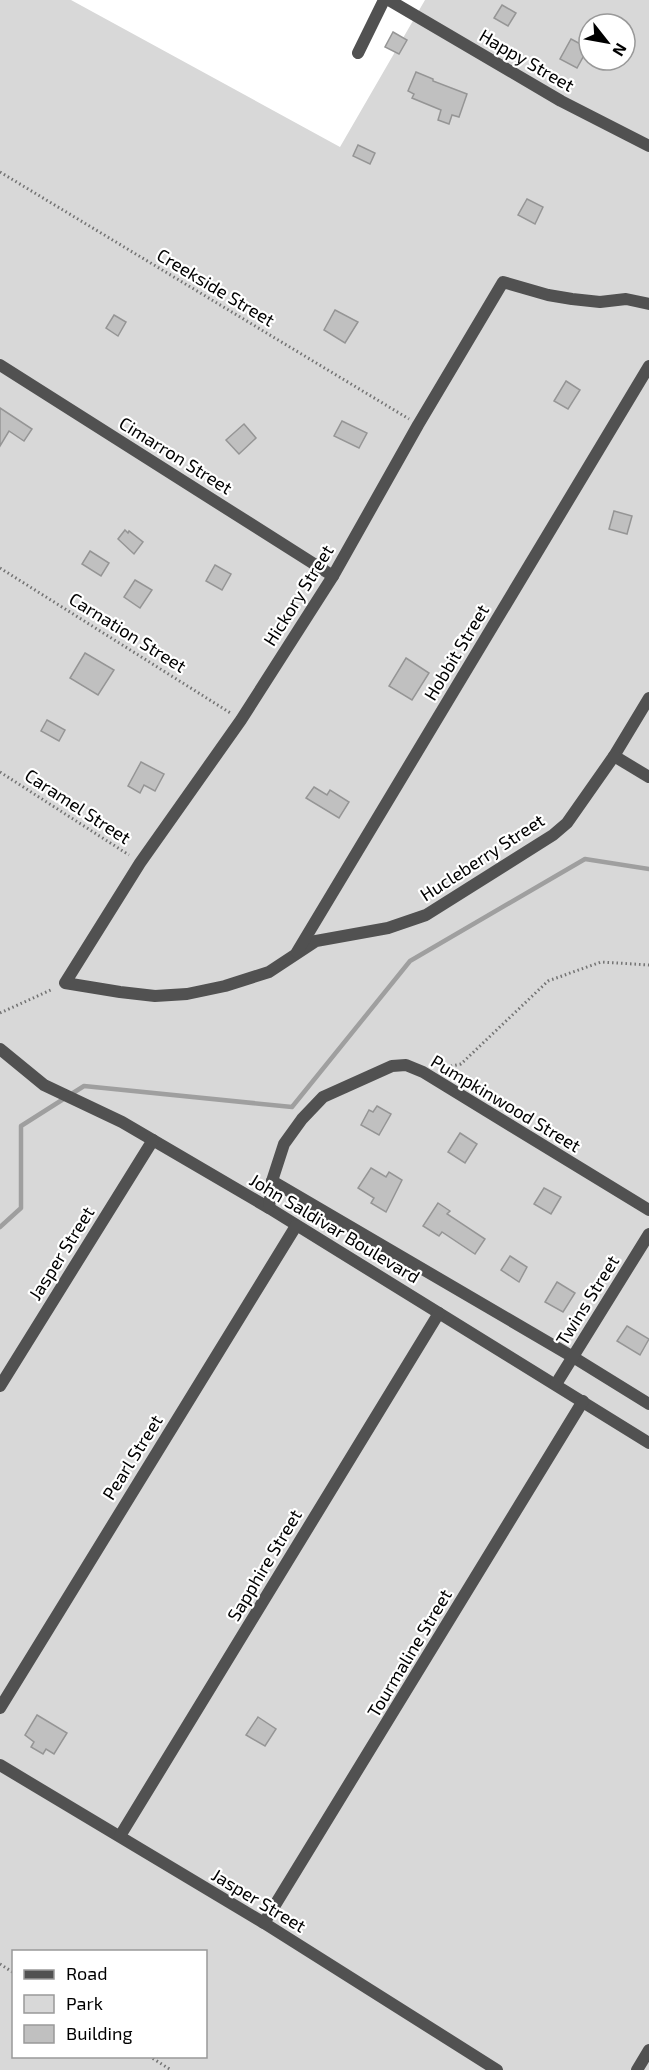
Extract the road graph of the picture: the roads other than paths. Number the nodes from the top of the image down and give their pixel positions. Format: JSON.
{"nodes":[{"id":1,"x":384,"y":0,"type":"edge"},
{"id":2,"x":389,"y":0,"type":"edge"},
{"id":3,"x":358,"y":53,"type":"dead end"},
{"id":4,"x":649,"y":146,"type":"edge"},
{"id":5,"x":649,"y":304,"type":"edge"},
{"id":6,"x":0,"y":365,"type":"edge"},
{"id":7,"x":649,"y":366,"type":"edge"},
{"id":8,"x":333,"y":576,"type":"junction"},
{"id":9,"x":649,"y":699,"type":"edge"},
{"id":10,"x":614,"y":756,"type":"junction"},
{"id":11,"x":649,"y":777,"type":"edge"},
{"id":12,"x":295,"y":956,"type":"junction"},
{"id":13,"x":66,"y":983,"type":"joint"},
{"id":14,"x":0,"y":1049,"type":"edge"},
{"id":15,"x":153,"y":1140,"type":"junction"},
{"id":16,"x":272,"y":1180,"type":"junction"},
{"id":17,"x":269,"y":1208,"type":"junction"},
{"id":18,"x":649,"y":1210,"type":"edge"},
{"id":19,"x":296,"y":1226,"type":"junction"},
{"id":20,"x":649,"y":1234,"type":"edge"},
{"id":21,"x":440,"y":1313,"type":"junction"},
{"id":22,"x":573,"y":1357,"type":"junction"},
{"id":23,"x":556,"y":1384,"type":"junction"},
{"id":24,"x":0,"y":1386,"type":"edge"},
{"id":25,"x":584,"y":1401,"type":"junction"},
{"id":26,"x":649,"y":1404,"type":"edge"},
{"id":27,"x":649,"y":1443,"type":"edge"},
{"id":28,"x":0,"y":1708,"type":"edge"},
{"id":29,"x":0,"y":1765,"type":"edge"},
{"id":30,"x":120,"y":1836,"type":"junction"},
{"id":31,"x":264,"y":1923,"type":"junction"},
{"id":32,"x":649,"y":2050,"type":"edge"},
{"id":33,"x":497,"y":2070,"type":"edge"},
{"id":34,"x":637,"y":2070,"type":"edge"}],
"edges":[{"from":1,"to":3,"type":"street"},
{"from":2,"to":4,"type":"street","name":"Happy Street"},
{"from":5,"to":8,"type":"street","name":"Hickory Street"},
{"from":6,"to":8,"type":"street","name":"Cimarron Street"},
{"from":7,"to":12,"type":"street","name":"Hobbit Street"},
{"from":8,"to":13,"type":"street","name":"Hickory Street"},
{"from":9,"to":10,"type":"street","name":"Hucleberry Street"},
{"from":10,"to":11,"type":"street"},
{"from":10,"to":12,"type":"street","name":"Hucleberry Street"},
{"from":12,"to":13,"type":"street","name":"Hucleberry Street"},
{"from":14,"to":15,"type":"street","name":"John Saldivar Boulevard"},
{"from":15,"to":17,"type":"street","name":"John Saldivar Boulevard"},
{"from":15,"to":24,"type":"street","name":"Jasper Street"},
{"from":16,"to":17,"type":"street","name":"Pumpkinwood Street"},
{"from":16,"to":18,"type":"street","name":"Pumpkinwood Street"},
{"from":16,"to":22,"type":"street","name":"John Saldivar Boulevard"},
{"from":17,"to":19,"type":"street","name":"John Saldivar Boulevard"},
{"from":19,"to":21,"type":"street","name":"John Saldivar Boulevard"},
{"from":19,"to":28,"type":"street","name":"Pearl Street"},
{"from":20,"to":22,"type":"street","name":"Twins Street"},
{"from":21,"to":23,"type":"street","name":"John Saldivar Boulevard"},
{"from":21,"to":30,"type":"street","name":"Sapphire Street"},
{"from":22,"to":23,"type":"street","name":"Twins Street"},
{"from":22,"to":26,"type":"street","name":"John Saldivar Boulevard"},
{"from":23,"to":25,"type":"street","name":"John Saldivar Boulevard"},
{"from":25,"to":27,"type":"street","name":"John Saldivar Boulevard"},
{"from":25,"to":31,"type":"street","name":"Tourmaline Street"},
{"from":29,"to":30,"type":"street","name":"Jasper Street"},
{"from":30,"to":31,"type":"street","name":"Jasper Street"},
{"from":31,"to":33,"type":"street","name":"Jasper Street"},
{"from":32,"to":34,"type":"street"}]}
